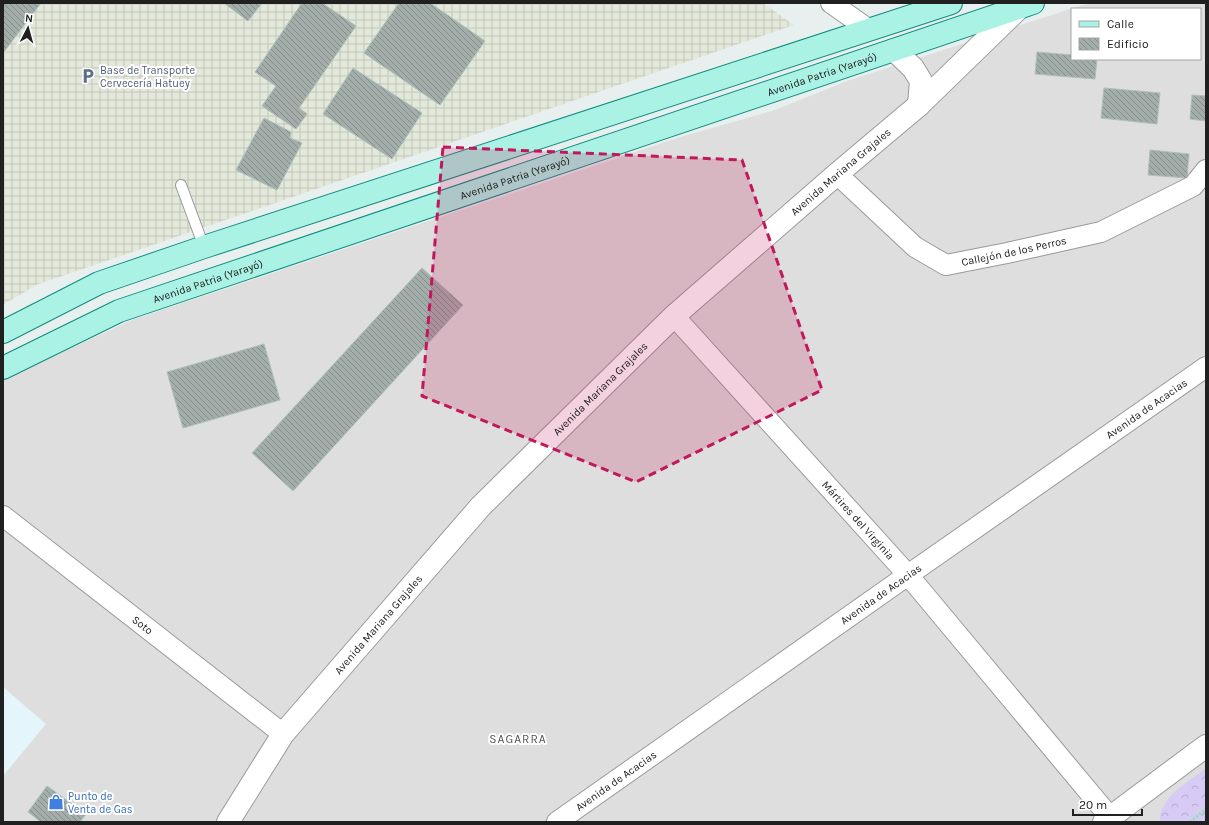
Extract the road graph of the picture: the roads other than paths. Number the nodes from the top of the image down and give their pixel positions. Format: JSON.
{"nodes":[{"id":1,"x":831,"y":3,"type":"edge"},
{"id":2,"x":951,"y":3,"type":"edge"},
{"id":3,"x":1026,"y":4,"type":"edge"},
{"id":4,"x":868,"y":29,"type":"junction"},
{"id":5,"x":894,"y":50,"type":"junction"},
{"id":6,"x":919,"y":105,"type":"junction"},
{"id":7,"x":1206,"y":170,"type":"edge"},
{"id":8,"x":837,"y":174,"type":"junction"},
{"id":9,"x":181,"y":185,"type":"dead end"},
{"id":10,"x":204,"y":247,"type":"junction"},
{"id":11,"x":674,"y":316,"type":"junction"},
{"id":12,"x":3,"y":332,"type":"edge"},
{"id":13,"x":1206,"y":367,"type":"edge"},
{"id":14,"x":3,"y":368,"type":"edge"},
{"id":15,"x":3,"y":516,"type":"edge"},
{"id":16,"x":908,"y":575,"type":"junction"},
{"id":17,"x":283,"y":734,"type":"junction"},
{"id":18,"x":1206,"y":746,"type":"edge"},
{"id":19,"x":1109,"y":820,"type":"edge"},
{"id":20,"x":228,"y":822,"type":"edge"},
{"id":21,"x":557,"y":822,"type":"edge"}],
"edges":[{"from":1,"to":4,"type":"street"},
{"from":2,"to":4,"type":"main road"},
{"from":3,"to":5,"type":"main road","name":"Avenida Patria (Yarayó)"},
{"from":3,"to":6,"type":"street","name":"Avenida Mariana Grajales"},
{"from":4,"to":10,"type":"main road"},
{"from":5,"to":6,"type":"street"},
{"from":5,"to":14,"type":"main road","name":"Avenida Patria (Yarayó)"},
{"from":6,"to":8,"type":"street","name":"Avenida Mariana Grajales"},
{"from":7,"to":8,"type":"street","name":"Callejón de los Perros"},
{"from":8,"to":11,"type":"street","name":"Avenida Mariana Grajales"},
{"from":9,"to":10,"type":"lane"},
{"from":10,"to":12,"type":"main road"},
{"from":11,"to":16,"type":"street","name":"Mártires del Virginia"},
{"from":11,"to":17,"type":"street","name":"Avenida Mariana Grajales"},
{"from":13,"to":16,"type":"street","name":"Avenida de Acacias"},
{"from":15,"to":17,"type":"street","name":"Soto"},
{"from":16,"to":19,"type":"street","name":"Mártires del Virginia"},
{"from":16,"to":21,"type":"street","name":"Avenida de Acacias"},
{"from":17,"to":20,"type":"street","name":"Avenida Mariana Grajales"},
{"from":18,"to":19,"type":"street"}]}
